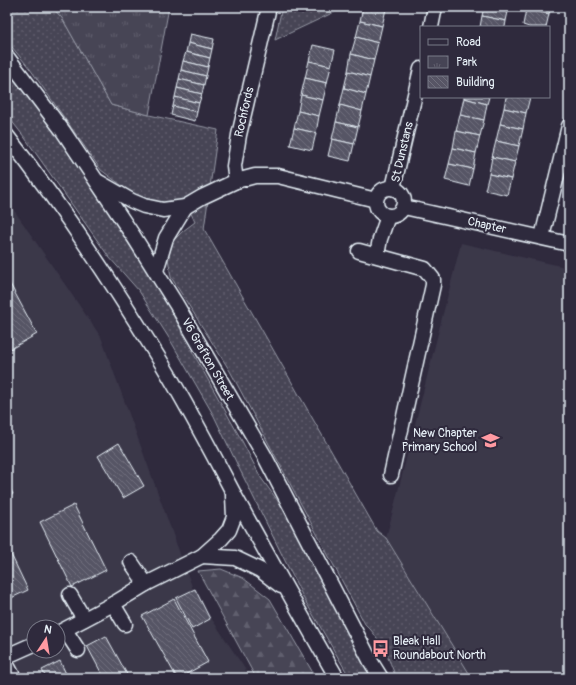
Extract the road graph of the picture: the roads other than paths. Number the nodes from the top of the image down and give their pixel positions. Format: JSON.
{"nodes":[{"id":1,"x":269,"y":7,"type":"edge"},
{"id":2,"x":435,"y":7,"type":"edge"},
{"id":3,"x":431,"y":26,"type":"edge"},
{"id":4,"x":7,"y":58,"type":"edge"},
{"id":5,"x":420,"y":73,"type":"edge"},
{"id":6,"x":569,"y":126,"type":"edge"},
{"id":7,"x":7,"y":136,"type":"edge"},
{"id":8,"x":96,"y":180,"type":"junction"},
{"id":9,"x":236,"y":181,"type":"junction"},
{"id":10,"x":393,"y":188,"type":"junction"},
{"id":11,"x":376,"y":200,"type":"junction"},
{"id":12,"x":184,"y":207,"type":"junction"},
{"id":13,"x":404,"y":207,"type":"junction"},
{"id":14,"x":388,"y":216,"type":"junction"},
{"id":15,"x":542,"y":237,"type":"junction"},
{"id":16,"x":569,"y":244,"type":"edge"},
{"id":17,"x":359,"y":251,"type":"dead end"},
{"id":18,"x":377,"y":255,"type":"junction"},
{"id":19,"x":156,"y":271,"type":"junction"},
{"id":20,"x":391,"y":475,"type":"dead end"},
{"id":21,"x":232,"y":490,"type":"junction"},
{"id":22,"x":202,"y":556,"type":"junction"},
{"id":23,"x":131,"y":562,"type":"dead end"},
{"id":24,"x":146,"y":584,"type":"junction"},
{"id":25,"x":286,"y":589,"type":"junction"},
{"id":26,"x":70,"y":595,"type":"dead end"},
{"id":27,"x":113,"y":604,"type":"junction"},
{"id":28,"x":84,"y":619,"type":"junction"},
{"id":29,"x":125,"y":624,"type":"dead end"},
{"id":30,"x":66,"y":629,"type":"edge"},
{"id":31,"x":66,"y":636,"type":"edge"},
{"id":32,"x":26,"y":648,"type":"edge"},
{"id":33,"x":78,"y":650,"type":"dead end"},
{"id":34,"x":7,"y":656,"type":"edge"},
{"id":35,"x":7,"y":665,"type":"edge"},
{"id":36,"x":14,"y":678,"type":"edge"},
{"id":37,"x":336,"y":678,"type":"edge"},
{"id":38,"x":381,"y":678,"type":"edge"}],
"edges":[{"from":1,"to":9,"type":"street","name":"Rochfords"},
{"from":2,"to":3,"type":"street"},
{"from":4,"to":8,"type":"street","name":"V6 Grafton Street"},
{"from":5,"to":10,"type":"street","name":"St Dunstans"},
{"from":6,"to":15,"type":"street"},
{"from":7,"to":21,"type":"street"},
{"from":8,"to":12,"type":"street"},
{"from":8,"to":19,"type":"street","name":"V6 Grafton Street"},
{"from":9,"to":11,"type":"street"},
{"from":9,"to":12,"type":"street"},
{"from":10,"to":11,"type":"street"},
{"from":10,"to":13,"type":"street"},
{"from":11,"to":14,"type":"street"},
{"from":12,"to":19,"type":"street"},
{"from":13,"to":14,"type":"street"},
{"from":13,"to":15,"type":"street","name":"Chapter"},
{"from":14,"to":18,"type":"street"},
{"from":15,"to":16,"type":"street","name":"Chapter"},
{"from":17,"to":18,"type":"street"},
{"from":18,"to":20,"type":"street"},
{"from":19,"to":38,"type":"street","name":"V6 Grafton Street"},
{"from":21,"to":22,"type":"street"},
{"from":21,"to":25,"type":"street"},
{"from":22,"to":24,"type":"street"},
{"from":22,"to":25,"type":"street"},
{"from":23,"to":24,"type":"street"},
{"from":24,"to":27,"type":"street"},
{"from":25,"to":37,"type":"street"},
{"from":26,"to":28,"type":"street"},
{"from":27,"to":28,"type":"street"},
{"from":27,"to":29,"type":"street"},
{"from":28,"to":30,"type":"street"},
{"from":31,"to":33,"type":"street"},
{"from":32,"to":34,"type":"street"},
{"from":35,"to":36,"type":"street"}]}
